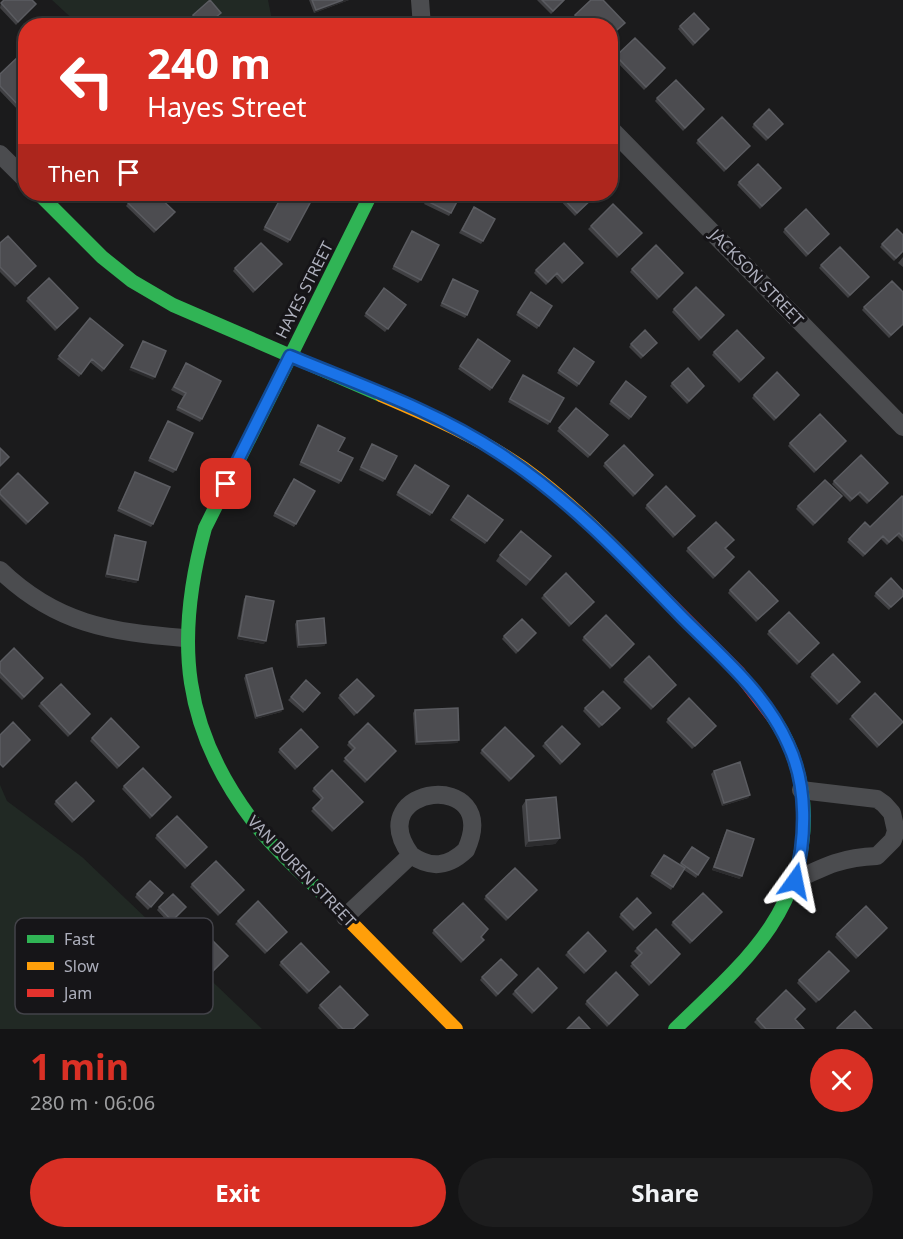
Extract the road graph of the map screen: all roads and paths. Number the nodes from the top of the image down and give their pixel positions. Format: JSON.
{"nodes":[{"id":1,"x":420,"y":0,"type":"edge"},
{"id":2,"x":421,"y":18,"type":"edge"},
{"id":3,"x":618,"y":136,"type":"edge"},
{"id":4,"x":0,"y":154,"type":"edge"},
{"id":5,"x":18,"y":172,"type":"edge"},
{"id":6,"x":46,"y":201,"type":"edge"},
{"id":7,"x":368,"y":201,"type":"edge"},
{"id":8,"x":290,"y":356,"type":"junction"},
{"id":9,"x":903,"y":427,"type":"edge"},
{"id":10,"x":0,"y":570,"type":"edge"},
{"id":11,"x":184,"y":638,"type":"junction"},
{"id":12,"x":801,"y":790,"type":"junction"},
{"id":13,"x":411,"y":855,"type":"junction"},
{"id":14,"x":795,"y":881,"type":"junction"},
{"id":15,"x":345,"y":917,"type":"junction"},
{"id":16,"x":456,"y":1029,"type":"edge"},
{"id":17,"x":675,"y":1029,"type":"edge"}],
"edges":[{"from":1,"to":2,"type":"street"},
{"from":3,"to":9,"type":"street","name":"JACKSON STREET"},
{"from":4,"to":5,"type":"street"},
{"from":6,"to":8,"type":"street"},
{"from":7,"to":8,"type":"street","name":"HAYES STREET"},
{"from":8,"to":11,"type":"street","name":"HAYES STREET"},
{"from":8,"to":12,"type":"street"},
{"from":10,"to":11,"type":"street"},
{"from":11,"to":15,"type":"street","name":"VAN BUREN STREET"},
{"from":12,"to":14,"type":"street"},
{"from":12,"to":14,"type":"street"},
{"from":13,"to":13,"type":"street"},
{"from":13,"to":15,"type":"street"},
{"from":14,"to":17,"type":"street"},
{"from":15,"to":16,"type":"street","name":"VAN BUREN STREET"}]}
